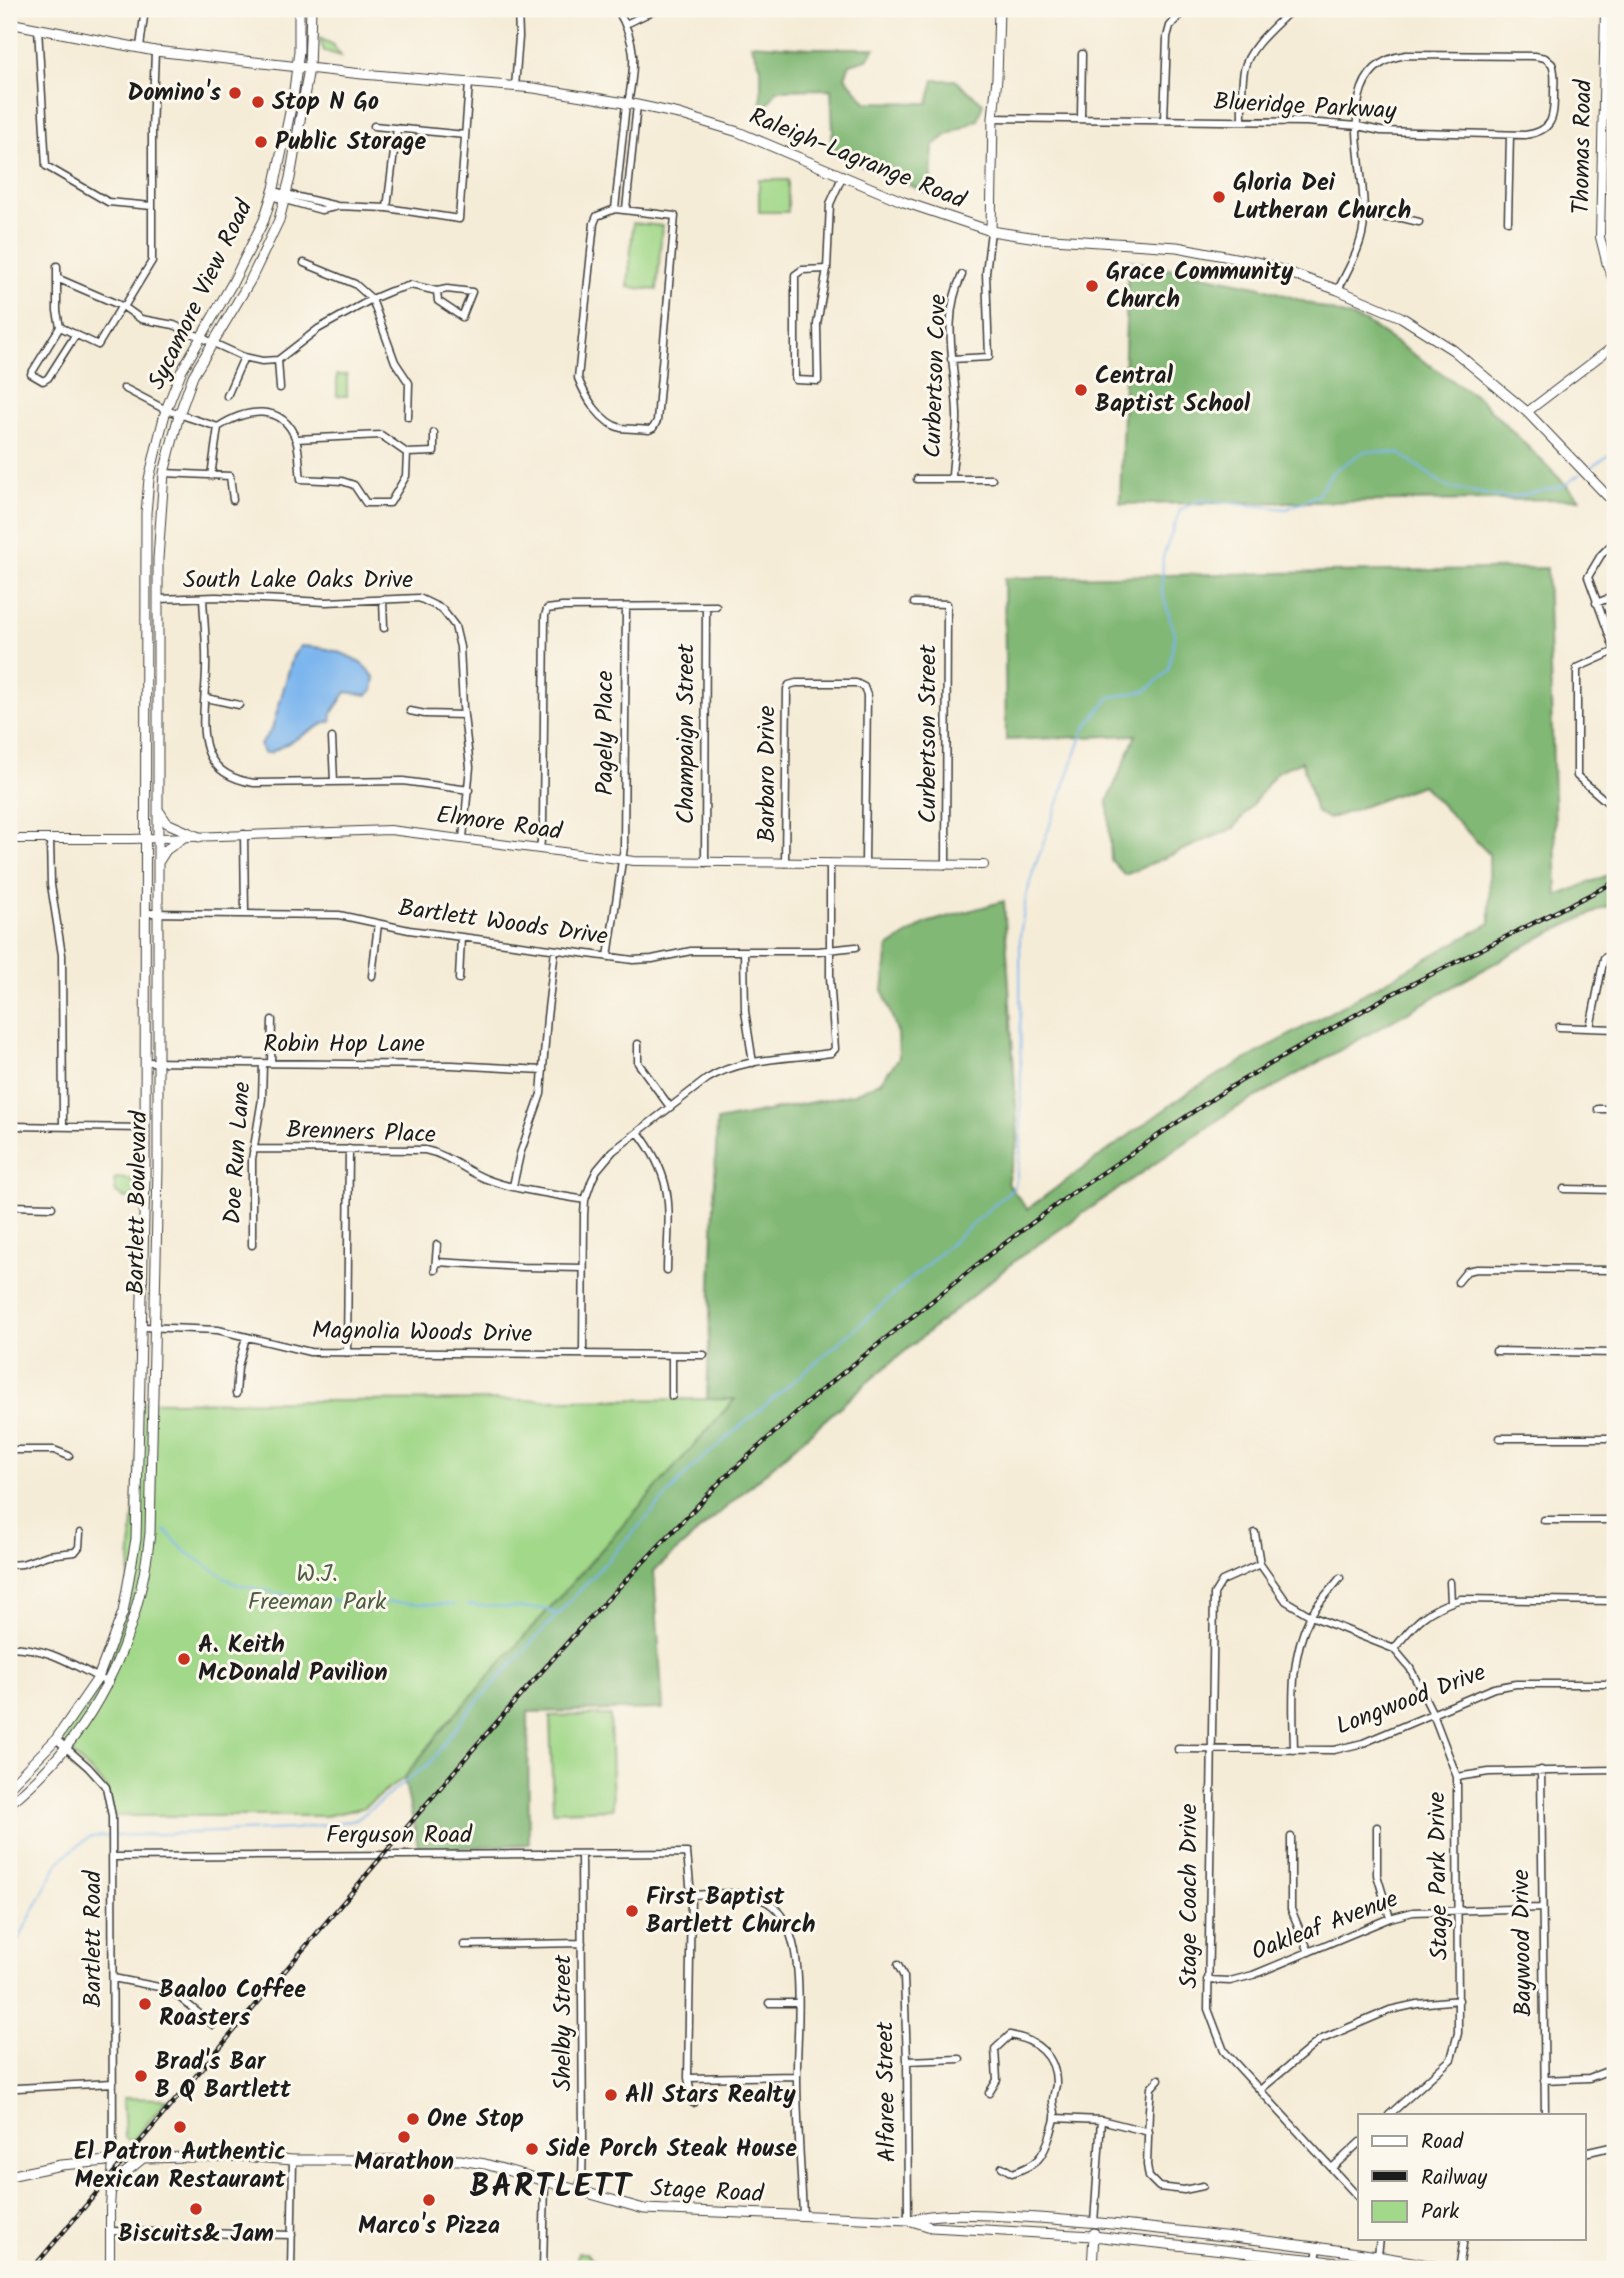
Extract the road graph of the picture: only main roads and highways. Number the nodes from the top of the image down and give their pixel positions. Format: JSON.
{"nodes":[{"id":1,"x":299,"y":9,"type":"edge"},
{"id":2,"x":311,"y":9,"type":"edge"},
{"id":3,"x":999,"y":9,"type":"edge"},
{"id":4,"x":9,"y":23,"type":"edge"},
{"id":5,"x":297,"y":66,"type":"junction"},
{"id":6,"x":309,"y":68,"type":"junction"},
{"id":7,"x":288,"y":118,"type":"junction"},
{"id":8,"x":299,"y":120,"type":"junction"},
{"id":9,"x":280,"y":161,"type":"junction"},
{"id":10,"x":292,"y":163,"type":"junction"},
{"id":11,"x":991,"y":231,"type":"junction"},
{"id":12,"x":206,"y":340,"type":"junction"},
{"id":13,"x":173,"y":413,"type":"junction"},
{"id":14,"x":1615,"y":504,"type":"edge"},
{"id":15,"x":146,"y":513,"type":"junction"},
{"id":16,"x":160,"y":513,"type":"junction"},
{"id":17,"x":146,"y":557,"type":"joint"},
{"id":18,"x":158,"y":559,"type":"joint"},
{"id":19,"x":145,"y":698,"type":"junction"},
{"id":20,"x":158,"y":698,"type":"junction"},
{"id":21,"x":158,"y":810,"type":"junction"},
{"id":22,"x":184,"y":837,"type":"road end"},
{"id":23,"x":199,"y":837,"type":"road end"},
{"id":24,"x":158,"y":863,"type":"junction"},
{"id":25,"x":10,"y":1786,"type":"edge"},
{"id":26,"x":22,"y":1793,"type":"junction"},
{"id":27,"x":9,"y":1804,"type":"edge"},
{"id":28,"x":143,"y":2158,"type":"junction"},
{"id":29,"x":9,"y":2176,"type":"edge"},
{"id":30,"x":111,"y":2191,"type":"road end"},
{"id":31,"x":908,"y":2220,"type":"junction"},
{"id":32,"x":1094,"y":2223,"type":"junction"},
{"id":33,"x":1093,"y":2236,"type":"junction"},
{"id":34,"x":1316,"y":2265,"type":"edge"},
{"id":35,"x":1092,"y":2269,"type":"edge"},
{"id":36,"x":1379,"y":2269,"type":"edge"},
{"id":37,"x":1449,"y":2269,"type":"edge"}],
"edges":[{"from":1,"to":5,"type":"main road","name":"Sycamore View Road"},
{"from":2,"to":6,"type":"main road","name":"Sycamore View Road"},
{"from":3,"to":11,"type":"main road"},
{"from":4,"to":5,"type":"main road","name":"Raleigh-Lagrange Road"},
{"from":5,"to":6,"type":"main road","name":"Raleigh-Lagrange Road"},
{"from":5,"to":7,"type":"main road","name":"Sycamore View Road"},
{"from":6,"to":8,"type":"main road","name":"Sycamore View Road"},
{"from":6,"to":11,"type":"main road","name":"Raleigh-Lagrange Road"},
{"from":7,"to":8,"type":"main road"},
{"from":7,"to":9,"type":"main road","name":"Sycamore View Road"},
{"from":8,"to":10,"type":"main road","name":"Sycamore View Road"},
{"from":9,"to":10,"type":"main road"},
{"from":9,"to":12,"type":"main road","name":"Sycamore View Road"},
{"from":10,"to":12,"type":"main road","name":"Sycamore View Road"},
{"from":11,"to":14,"type":"main road","name":"Raleigh-Lagrange Road"},
{"from":12,"to":13,"type":"main road","name":"Sycamore View Road"},
{"from":13,"to":15,"type":"main road","name":"Sycamore View Road"},
{"from":13,"to":16,"type":"main road","name":"Sycamore View Road"},
{"from":15,"to":16,"type":"main road"},
{"from":15,"to":17,"type":"main road","name":"Sycamore View Road"},
{"from":16,"to":18,"type":"main road","name":"Sycamore View Road"},
{"from":17,"to":19,"type":"main road","name":"Bartlett Boulevard"},
{"from":18,"to":20,"type":"main road","name":"Bartlett Boulevard"},
{"from":19,"to":20,"type":"main road"},
{"from":19,"to":25,"type":"main road","name":"Bartlett Boulevard"},
{"from":20,"to":21,"type":"main road","name":"Bartlett Boulevard"},
{"from":21,"to":23,"type":"main road"},
{"from":21,"to":24,"type":"main road","name":"Bartlett Boulevard"},
{"from":22,"to":24,"type":"main road"},
{"from":24,"to":26,"type":"main road","name":"Bartlett Boulevard"},
{"from":25,"to":26,"type":"main road"},
{"from":26,"to":27,"type":"main road","name":"Bartlett Boulevard"},
{"from":28,"to":29,"type":"main road","name":"Stage Road"},
{"from":28,"to":30,"type":"main road"},
{"from":28,"to":31,"type":"main road","name":"Stage Road"},
{"from":31,"to":32,"type":"main road","name":"Stage Road"},
{"from":31,"to":33,"type":"main road","name":"Stage Road"},
{"from":32,"to":33,"type":"main road"},
{"from":32,"to":37,"type":"main road","name":"Stage Road"},
{"from":33,"to":34,"type":"main road","name":"Stage Road"},
{"from":33,"to":35,"type":"main road"},
{"from":34,"to":36,"type":"main road","name":"Stage Road"}]}
